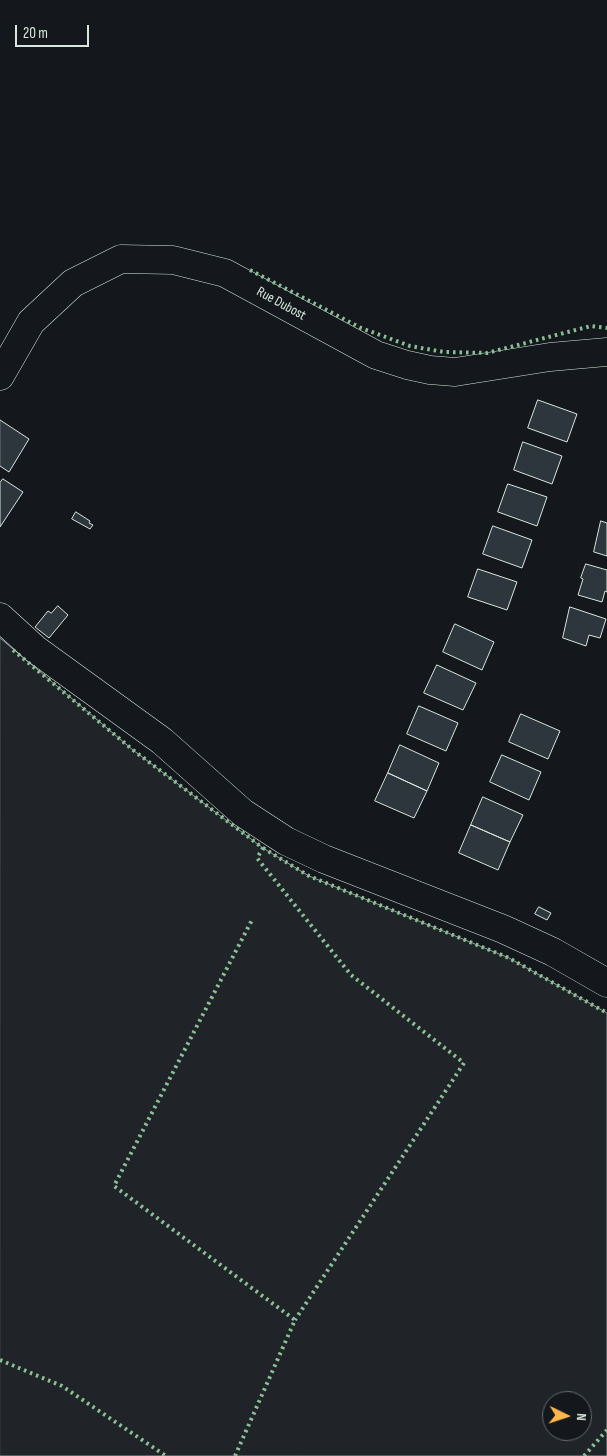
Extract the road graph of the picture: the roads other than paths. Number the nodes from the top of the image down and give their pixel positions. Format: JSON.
{"nodes":[{"id":1,"x":607,"y":352,"type":"edge"},
{"id":2,"x":0,"y":376,"type":"edge"},
{"id":3,"x":0,"y":617,"type":"edge"},
{"id":4,"x":607,"y":983,"type":"edge"}],
"edges":[{"from":1,"to":2,"type":"street","name":"Rue Dubost"},
{"from":3,"to":4,"type":"street"}]}
